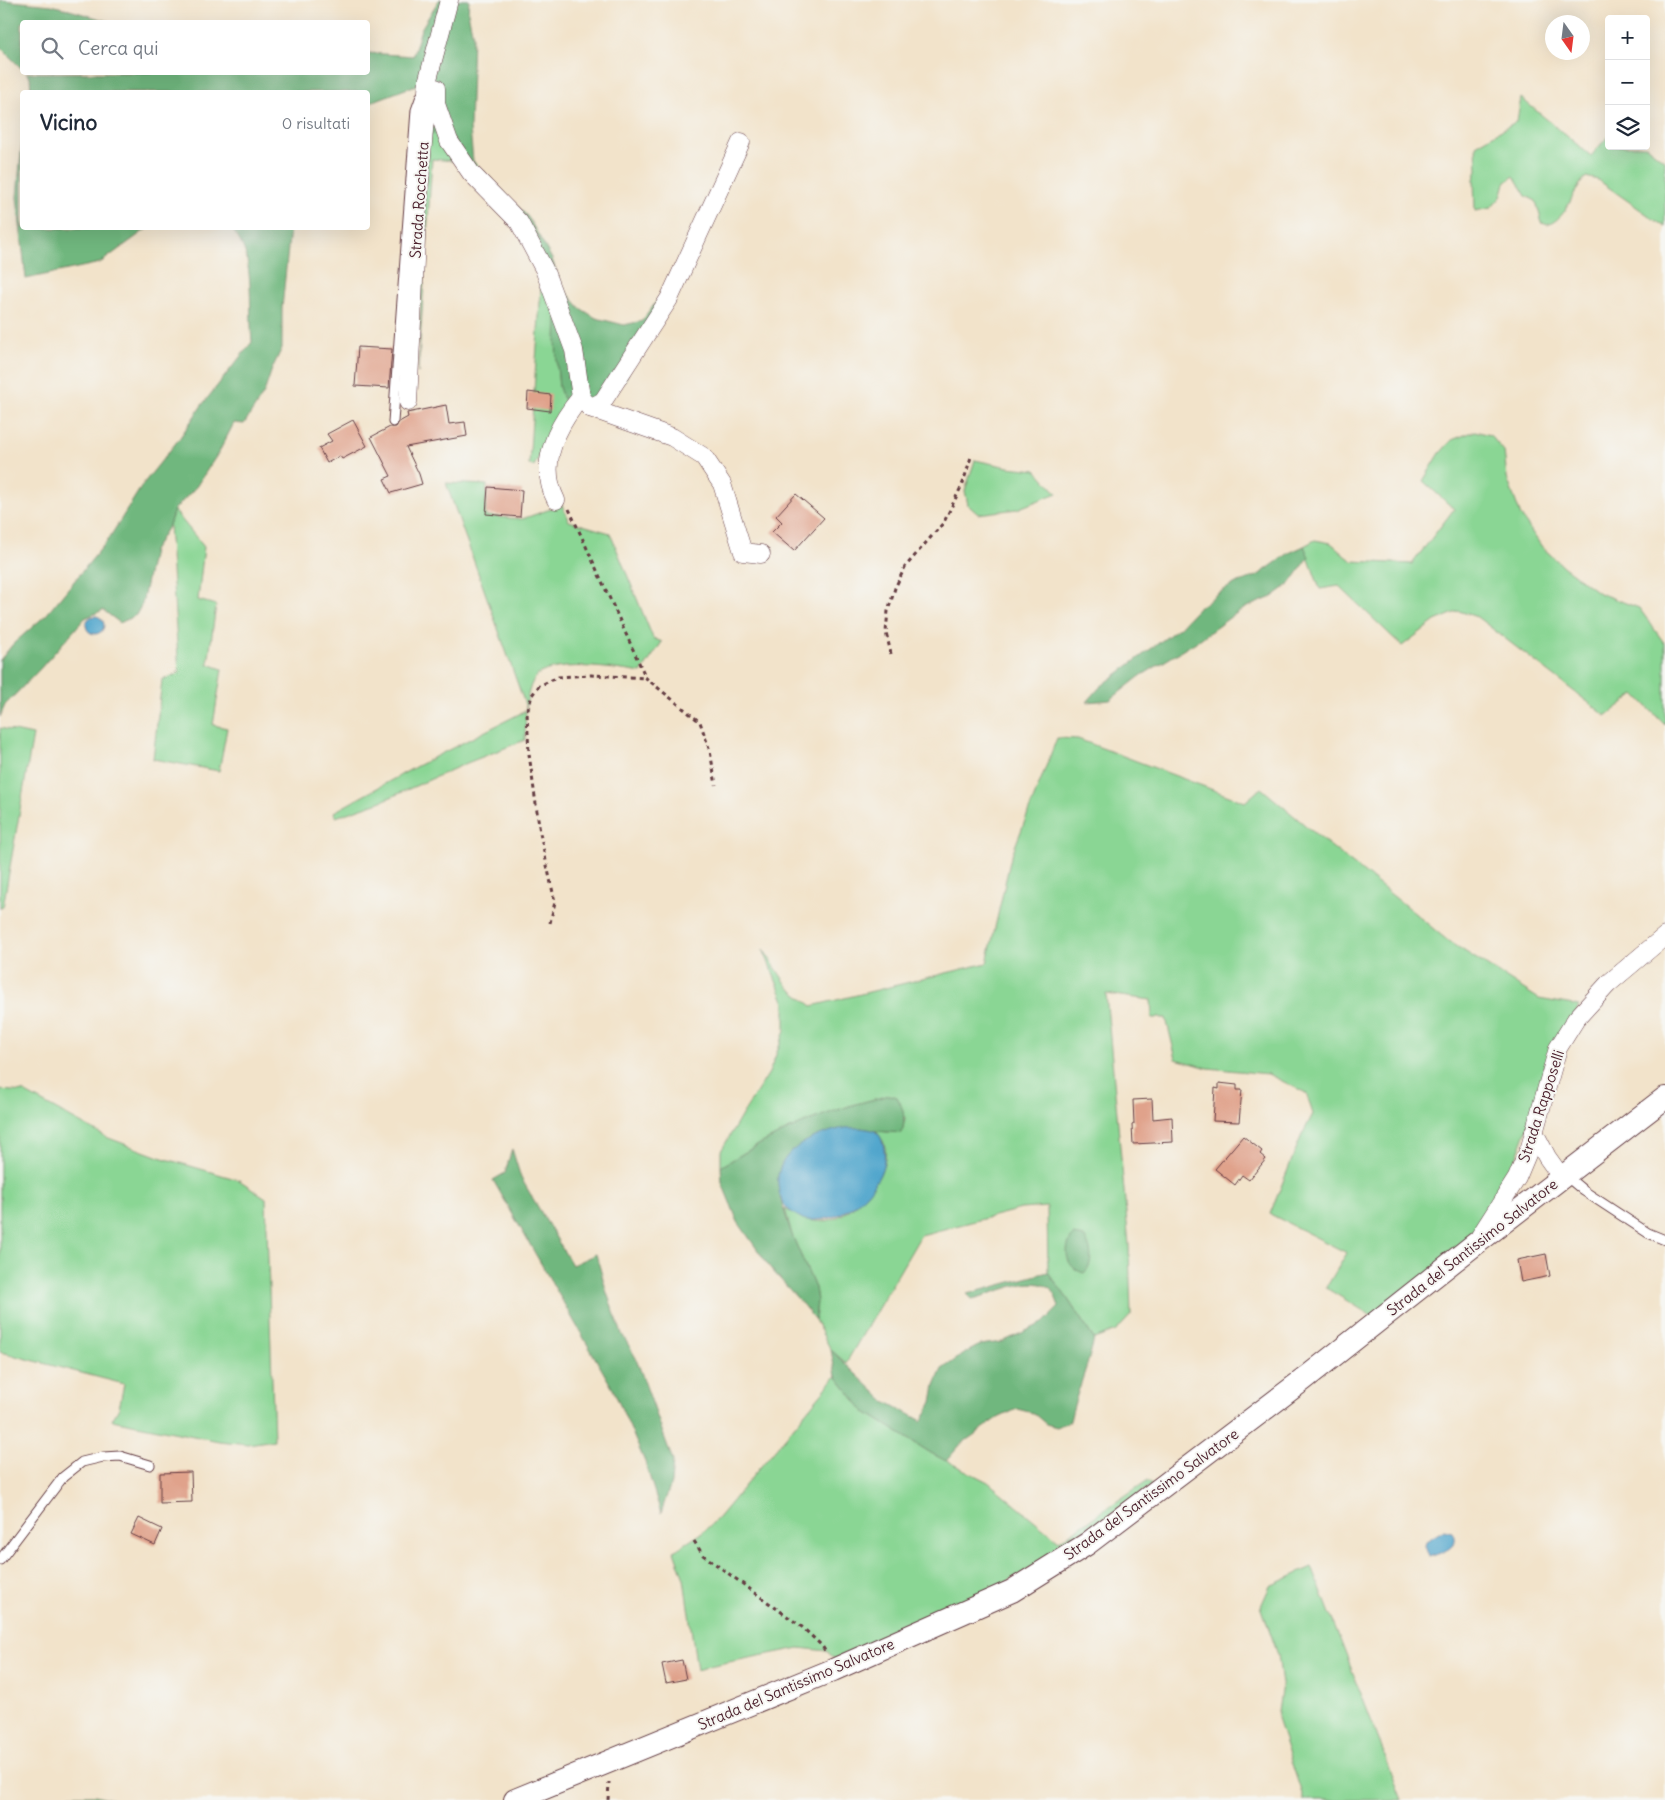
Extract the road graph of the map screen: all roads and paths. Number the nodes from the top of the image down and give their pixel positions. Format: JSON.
{"nodes":[{"id":1,"x":449,"y":0,"type":"edge"},
{"id":2,"x":436,"y":56,"type":"junction"},
{"id":3,"x":428,"y":79,"type":"junction"},
{"id":4,"x":741,"y":142,"type":"dead end"},
{"id":5,"x":408,"y":402,"type":"dead end"},
{"id":6,"x":585,"y":402,"type":"junction"},
{"id":7,"x":393,"y":422,"type":"dead end"},
{"id":8,"x":972,"y":457,"type":"dead end"},
{"id":9,"x":556,"y":500,"type":"joint"},
{"id":10,"x":761,"y":554,"type":"dead end"},
{"id":11,"x":891,"y":654,"type":"dead end"},
{"id":12,"x":646,"y":678,"type":"junction"},
{"id":13,"x":716,"y":785,"type":"dead end"},
{"id":14,"x":550,"y":923,"type":"dead end"},
{"id":15,"x":1665,"y":936,"type":"edge"},
{"id":16,"x":1665,"y":1098,"type":"edge"},
{"id":17,"x":1534,"y":1132,"type":"junction"},
{"id":18,"x":1564,"y":1177,"type":"junction"},
{"id":19,"x":1665,"y":1240,"type":"edge"},
{"id":20,"x":1474,"y":1245,"type":"junction"},
{"id":21,"x":150,"y":1465,"type":"dead end"},
{"id":22,"x":694,"y":1541,"type":"dead end"},
{"id":23,"x":0,"y":1560,"type":"edge"},
{"id":24,"x":833,"y":1670,"type":"junction"},
{"id":25,"x":515,"y":1800,"type":"edge"}],
"edges":[{"from":1,"to":2,"type":"street","name":"Strada Rocchetta"},
{"from":2,"to":3,"type":"street","name":"Strada Rocchetta"},
{"from":2,"to":6,"type":"street"},
{"from":3,"to":5,"type":"street","name":"Strada Rocchetta"},
{"from":3,"to":7,"type":"lane"},
{"from":4,"to":6,"type":"street"},
{"from":6,"to":9,"type":"street"},
{"from":6,"to":10,"type":"street"},
{"from":8,"to":11,"type":"path"},
{"from":9,"to":12,"type":"path"},
{"from":12,"to":13,"type":"path"},
{"from":12,"to":14,"type":"path"},
{"from":15,"to":17,"type":"street","name":"Strada Rapposelli"},
{"from":16,"to":18,"type":"street","name":"Strada del Santissimo Salvatore"},
{"from":17,"to":18,"type":"street"},
{"from":17,"to":20,"type":"street","name":"Strada Rapposelli"},
{"from":18,"to":19,"type":"lane"},
{"from":18,"to":20,"type":"street","name":"Strada del Santissimo Salvatore"},
{"from":20,"to":24,"type":"street","name":"Strada del Santissimo Salvatore"},
{"from":21,"to":23,"type":"lane"},
{"from":22,"to":24,"type":"path"},
{"from":24,"to":25,"type":"street","name":"Strada del Santissimo Salvatore"}]}
